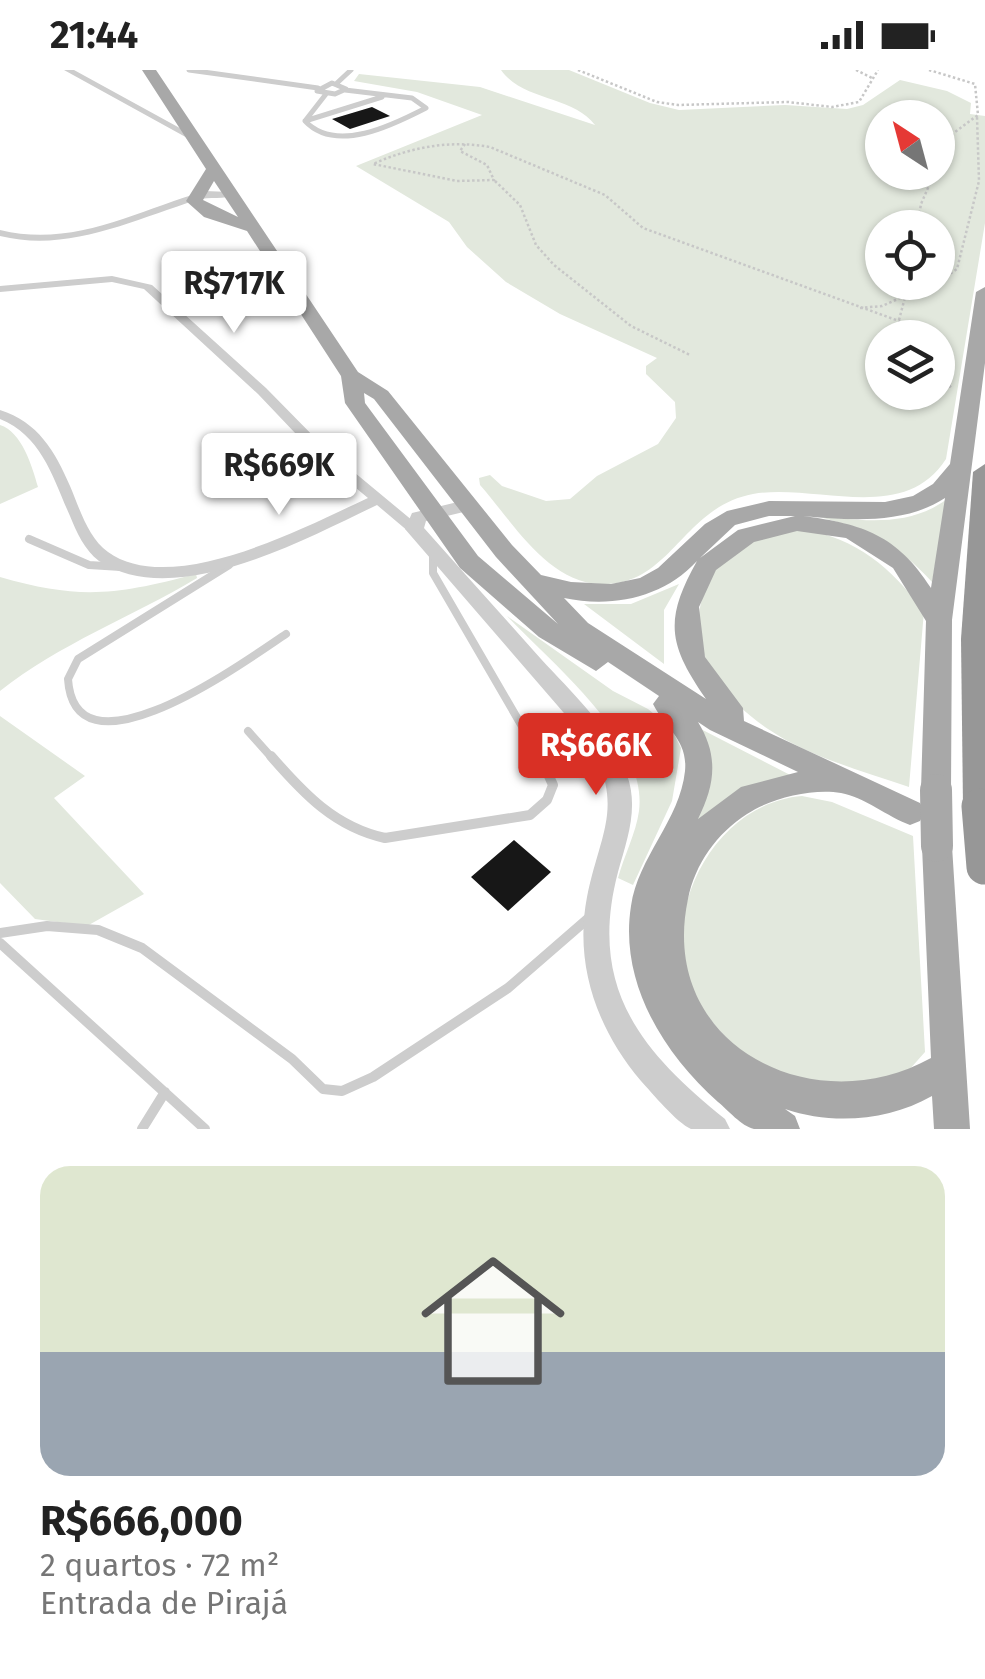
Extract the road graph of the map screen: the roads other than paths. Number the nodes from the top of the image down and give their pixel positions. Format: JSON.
{"nodes":[{"id":1,"x":68,"y":70,"type":"edge"},
{"id":2,"x":151,"y":70,"type":"edge"},
{"id":3,"x":189,"y":70,"type":"edge"},
{"id":4,"x":224,"y":70,"type":"edge"},
{"id":5,"x":352,"y":70,"type":"edge"},
{"id":6,"x":238,"y":74,"type":"junction"},
{"id":7,"x":337,"y":84,"type":"junction"},
{"id":8,"x":318,"y":88,"type":"junction"},
{"id":9,"x":345,"y":90,"type":"junction"},
{"id":10,"x":326,"y":94,"type":"junction"},
{"id":11,"x":386,"y":95,"type":"junction"},
{"id":12,"x":306,"y":121,"type":"junction"},
{"id":13,"x":355,"y":134,"type":"junction"},
{"id":14,"x":194,"y":138,"type":"junction"},
{"id":15,"x":366,"y":140,"type":"dead end"},
{"id":16,"x":214,"y":168,"type":"junction"},
{"id":17,"x":232,"y":198,"type":"junction"},
{"id":18,"x":199,"y":203,"type":"junction"},
{"id":19,"x":251,"y":226,"type":"junction"},
{"id":20,"x":0,"y":232,"type":"edge"},
{"id":21,"x":0,"y":289,"type":"edge"},
{"id":22,"x":985,"y":292,"type":"edge"},
{"id":23,"x":351,"y":376,"type":"junction"},
{"id":24,"x":0,"y":414,"type":"edge"},
{"id":25,"x":972,"y":466,"type":"edge"},
{"id":26,"x":378,"y":500,"type":"junction"},
{"id":27,"x":466,"y":506,"type":"junction"},
{"id":28,"x":423,"y":521,"type":"junction"},
{"id":29,"x":28,"y":539,"type":"dead end"},
{"id":30,"x":433,"y":550,"type":"junction"},
{"id":31,"x":257,"y":551,"type":"junction"},
{"id":32,"x":121,"y":567,"type":"junction"},
{"id":33,"x":532,"y":582,"type":"junction"},
{"id":34,"x":939,"y":620,"type":"junction"},
{"id":35,"x":286,"y":634,"type":"dead end"},
{"id":36,"x":667,"y":704,"type":"junction"},
{"id":37,"x":720,"y":722,"type":"junction"},
{"id":38,"x":248,"y":731,"type":"dead end"},
{"id":39,"x":758,"y":741,"type":"junction"},
{"id":40,"x":839,"y":782,"type":"junction"},
{"id":41,"x":910,"y":812,"type":"dead end"},
{"id":42,"x":984,"y":866,"type":"edge"},
{"id":43,"x":985,"y":882,"type":"edge"},
{"id":44,"x":598,"y":910,"type":"junction"},
{"id":45,"x":0,"y":933,"type":"edge"},
{"id":46,"x":0,"y":943,"type":"edge"},
{"id":47,"x":946,"y":1070,"type":"junction"},
{"id":48,"x":164,"y":1092,"type":"junction"},
{"id":49,"x":142,"y":1129,"type":"edge"},
{"id":50,"x":205,"y":1129,"type":"edge"},
{"id":51,"x":715,"y":1129,"type":"edge"},
{"id":52,"x":782,"y":1129,"type":"edge"},
{"id":53,"x":952,"y":1129,"type":"edge"}],
"edges":[{"from":1,"to":14,"type":"street"},
{"from":2,"to":14,"type":"main road"},
{"from":3,"to":6,"type":"lane"},
{"from":4,"to":6,"type":"lane"},
{"from":5,"to":7,"type":"lane"},
{"from":6,"to":8,"type":"lane"},
{"from":7,"to":8,"type":"lane"},
{"from":7,"to":9,"type":"lane"},
{"from":8,"to":10,"type":"lane"},
{"from":9,"to":10,"type":"lane"},
{"from":9,"to":11,"type":"lane"},
{"from":10,"to":12,"type":"lane"},
{"from":11,"to":12,"type":"lane"},
{"from":11,"to":13,"type":"lane"},
{"from":12,"to":13,"type":"lane"},
{"from":13,"to":15,"type":"lane"},
{"from":14,"to":16,"type":"main road"},
{"from":16,"to":17,"type":"main road"},
{"from":16,"to":18,"type":"main road"},
{"from":17,"to":18,"type":"street"},
{"from":17,"to":18,"type":"street"},
{"from":17,"to":19,"type":"main road"},
{"from":18,"to":19,"type":"main road"},
{"from":18,"to":20,"type":"street"},
{"from":19,"to":23,"type":"main road"},
{"from":21,"to":26,"type":"street"},
{"from":22,"to":25,"type":"main road"},
{"from":23,"to":27,"type":"main road"},
{"from":23,"to":28,"type":"main road"},
{"from":24,"to":32,"type":"street"},
{"from":25,"to":33,"type":"main road"},
{"from":25,"to":34,"type":"main road"},
{"from":25,"to":42,"type":"highway","bridge":true},
{"from":26,"to":28,"type":"street"},
{"from":26,"to":31,"type":"street"},
{"from":27,"to":28,"type":"street"},
{"from":27,"to":33,"type":"main road"},
{"from":28,"to":30,"type":"street"},
{"from":28,"to":36,"type":"main road"},
{"from":29,"to":32,"type":"lane"},
{"from":30,"to":38,"type":"lane"},
{"from":30,"to":44,"type":"street"},
{"from":31,"to":32,"type":"street"},
{"from":31,"to":35,"type":"lane"},
{"from":33,"to":37,"type":"main road"},
{"from":34,"to":39,"type":"main road"},
{"from":34,"to":47,"type":"main road","bridge":true},
{"from":36,"to":37,"type":"main road"},
{"from":36,"to":52,"type":"main road"},
{"from":37,"to":39,"type":"main road"},
{"from":39,"to":40,"type":"main road"},
{"from":40,"to":41,"type":"main road"},
{"from":40,"to":47,"type":"main road"},
{"from":42,"to":43,"type":"highway"},
{"from":44,"to":45,"type":"lane"},
{"from":44,"to":51,"type":"street"},
{"from":46,"to":48,"type":"lane"},
{"from":47,"to":53,"type":"main road"},
{"from":48,"to":49,"type":"lane"},
{"from":48,"to":50,"type":"lane"}]}
